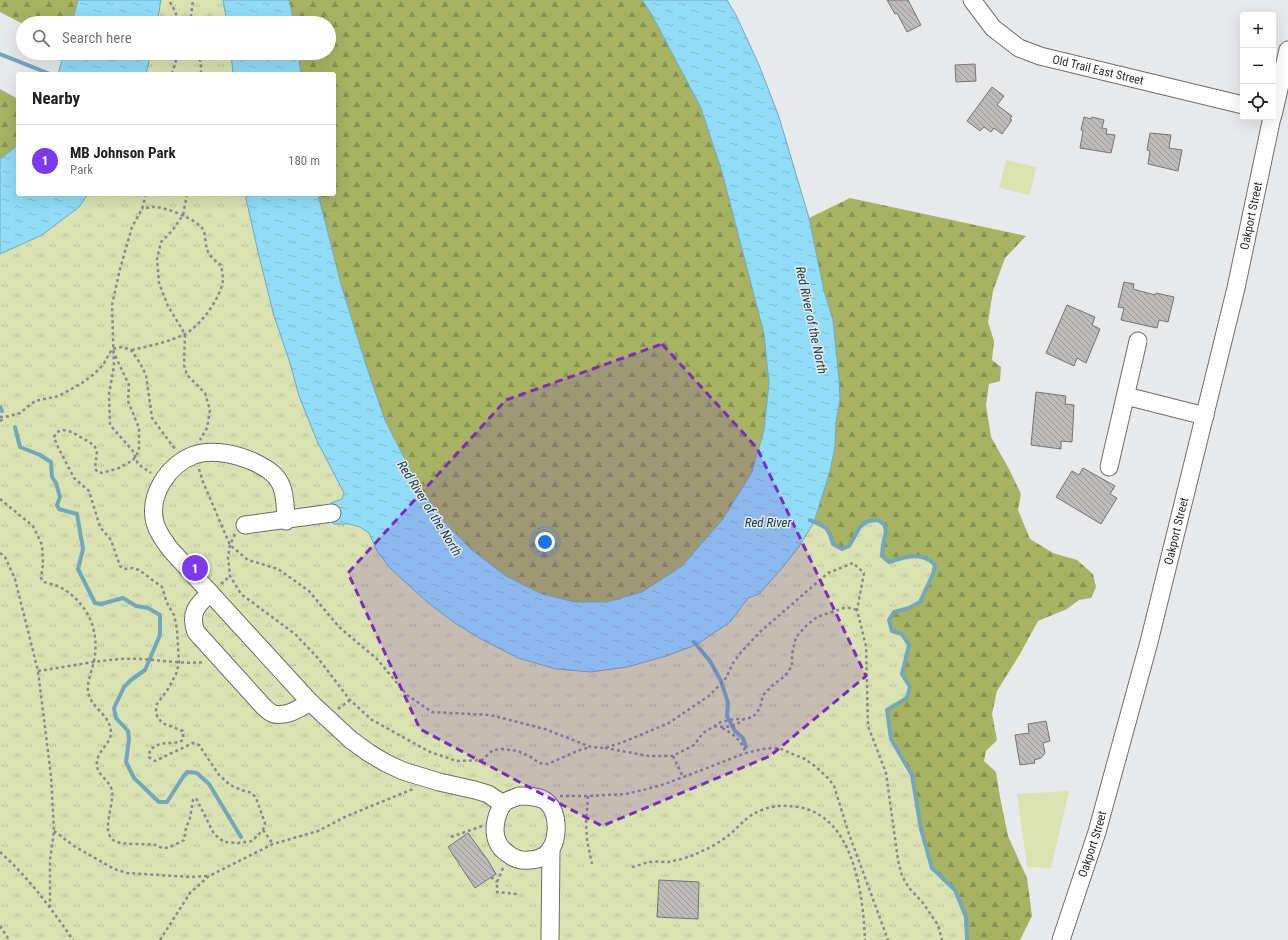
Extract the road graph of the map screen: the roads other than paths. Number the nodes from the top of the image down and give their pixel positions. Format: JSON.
{"nodes":[{"id":1,"x":972,"y":0,"type":"edge"},
{"id":2,"x":1288,"y":50,"type":"edge"},
{"id":3,"x":1276,"y":101,"type":"edge"},
{"id":4,"x":1240,"y":103,"type":"edge"},
{"id":5,"x":1272,"y":120,"type":"edge"},
{"id":6,"x":1138,"y":341,"type":"dead end"},
{"id":7,"x":1126,"y":396,"type":"junction"},
{"id":8,"x":1205,"y":416,"type":"junction"},
{"id":9,"x":1109,"y":467,"type":"dead end"},
{"id":10,"x":332,"y":513,"type":"dead end"},
{"id":11,"x":286,"y":521,"type":"junction"},
{"id":12,"x":245,"y":525,"type":"dead end"},
{"id":13,"x":210,"y":593,"type":"junction"},
{"id":14,"x":310,"y":702,"type":"junction"},
{"id":15,"x":503,"y":804,"type":"junction"},
{"id":16,"x":551,"y":848,"type":"junction"},
{"id":17,"x":550,"y":940,"type":"edge"},
{"id":18,"x":1061,"y":940,"type":"edge"}],
"edges":[{"from":1,"to":4,"type":"street","name":"Old Trail East Street"},
{"from":2,"to":3,"type":"street","name":"Oakport Street"},
{"from":5,"to":8,"type":"street","name":"Oakport Street"},
{"from":6,"to":7,"type":"street"},
{"from":7,"to":8,"type":"street"},
{"from":7,"to":9,"type":"street"},
{"from":8,"to":18,"type":"street","name":"Oakport Street"},
{"from":10,"to":11,"type":"street"},
{"from":11,"to":12,"type":"street"},
{"from":11,"to":13,"type":"street"},
{"from":13,"to":14,"type":"street"},
{"from":13,"to":14,"type":"street"},
{"from":14,"to":15,"type":"street"},
{"from":15,"to":16,"type":"street"},
{"from":15,"to":16,"type":"street"},
{"from":16,"to":17,"type":"street"}]}
